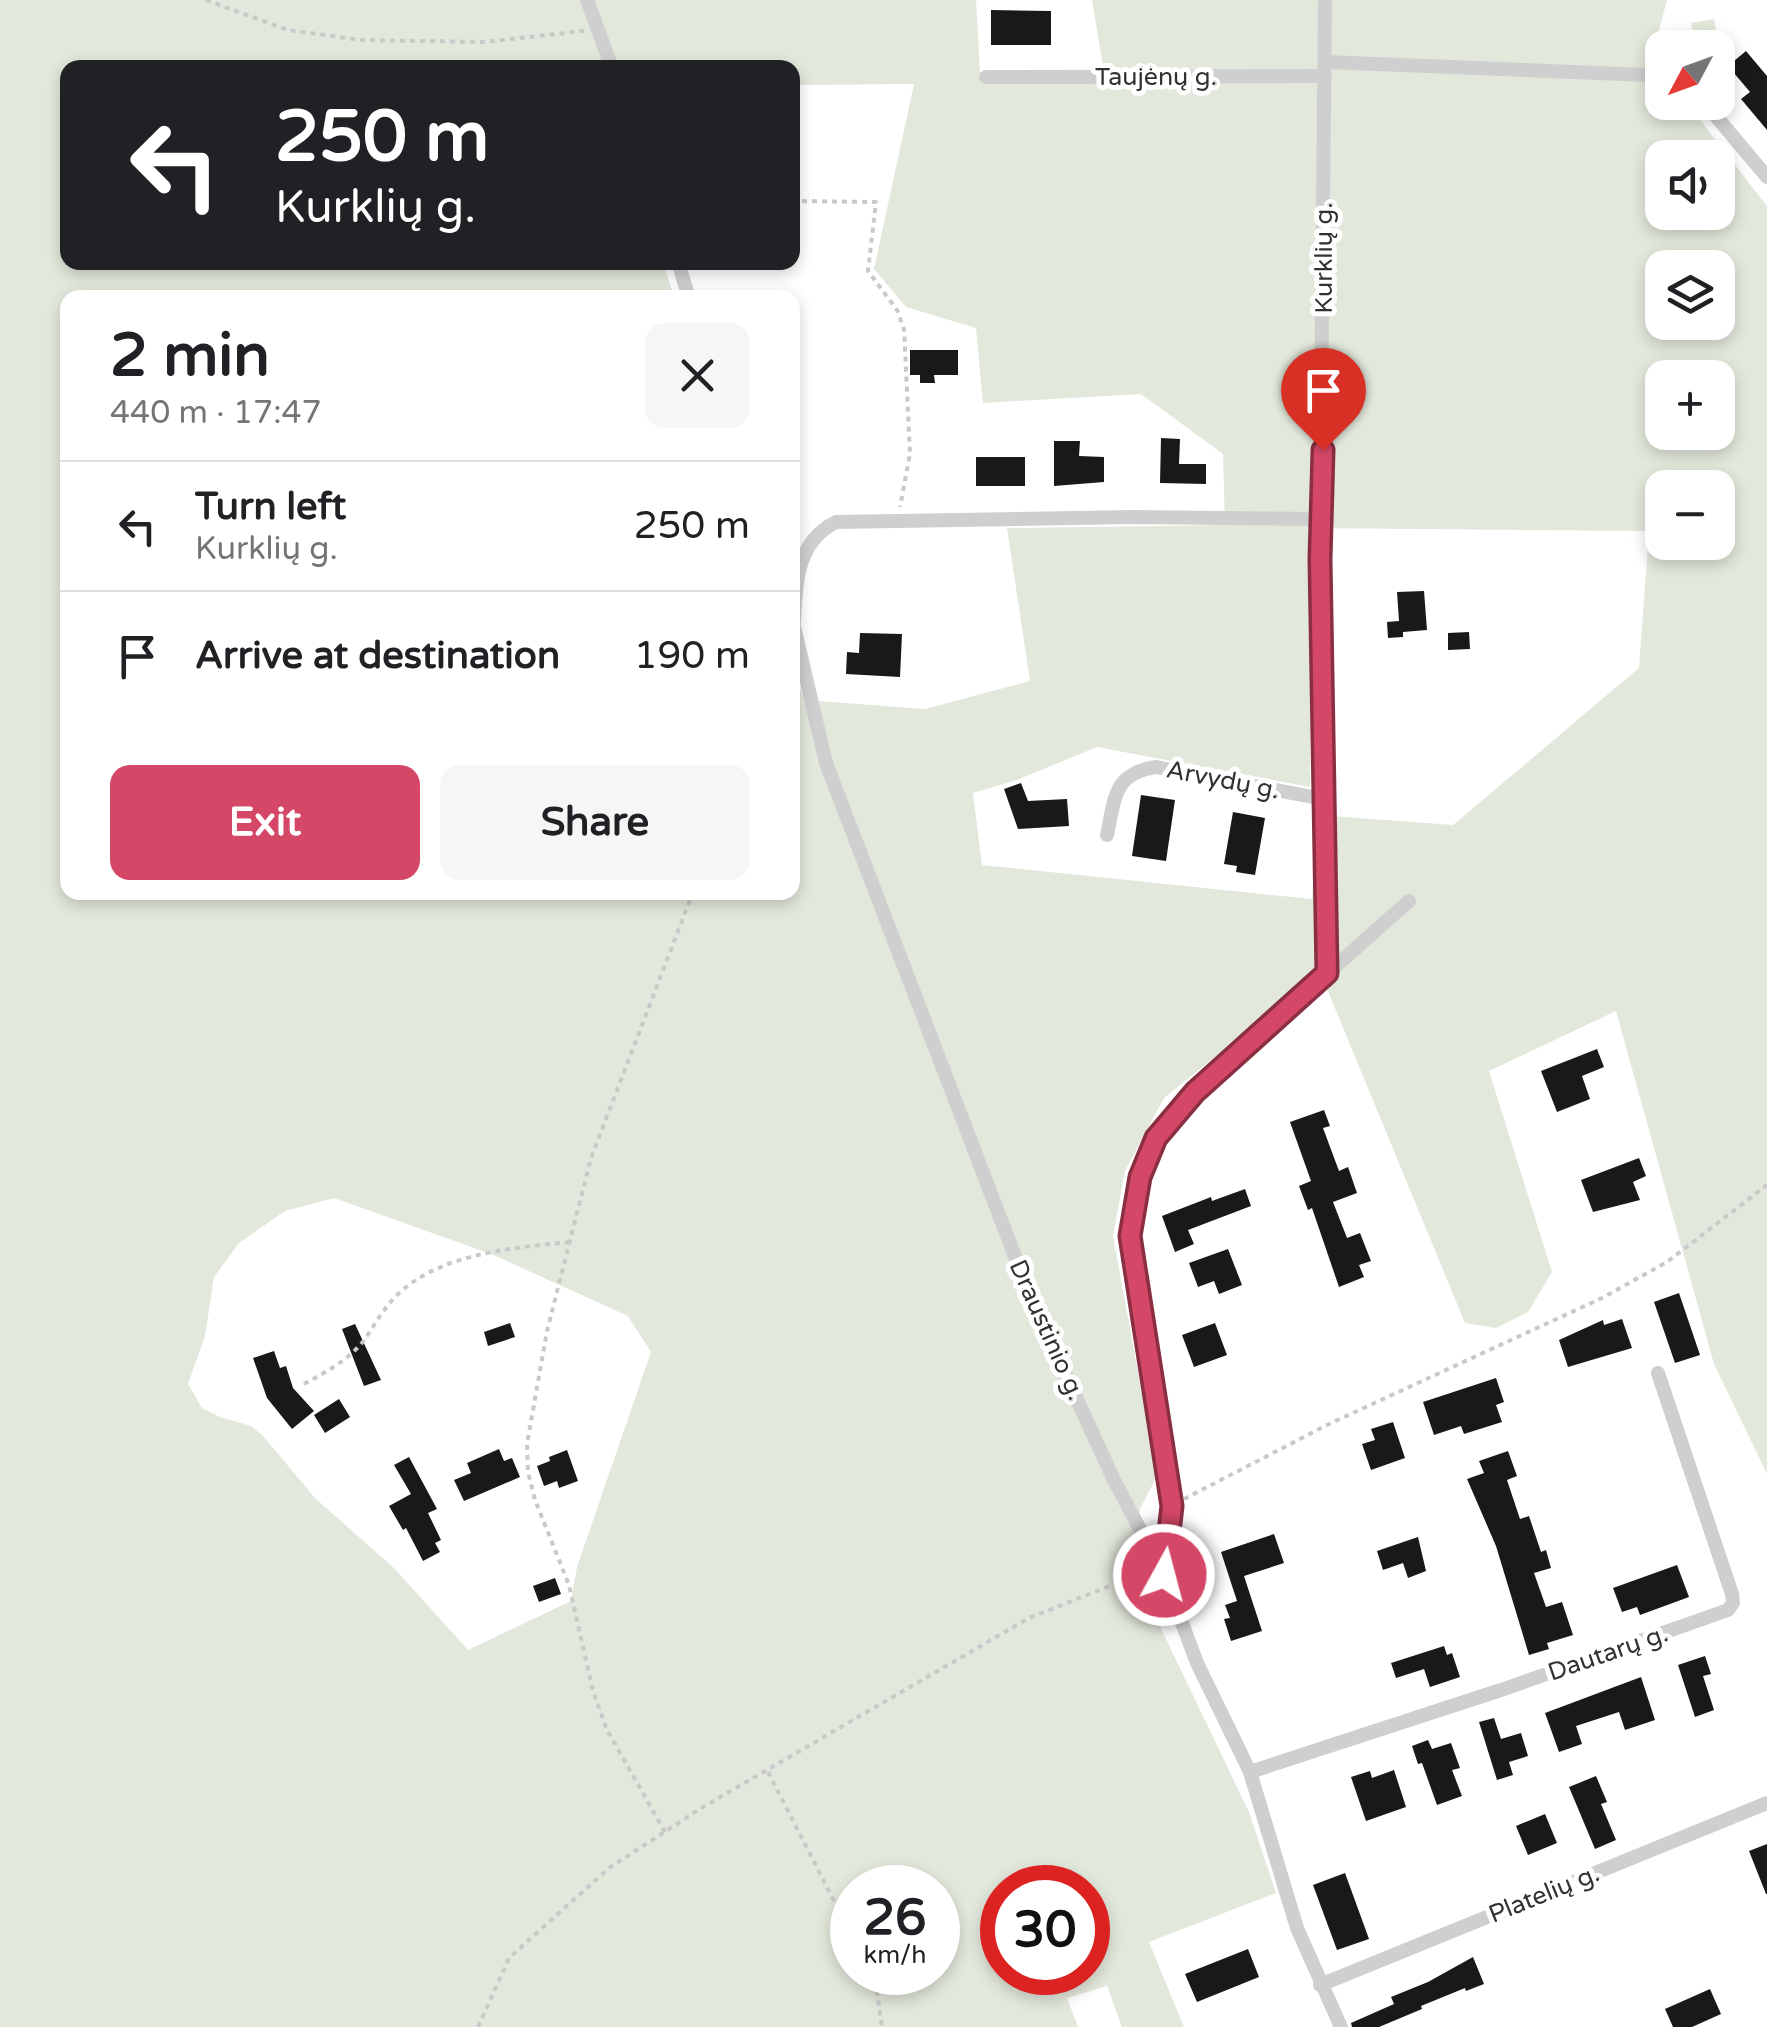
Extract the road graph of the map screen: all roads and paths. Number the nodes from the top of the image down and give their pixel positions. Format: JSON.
{"nodes":[{"id":1,"x":206,"y":0,"type":"edge"},
{"id":2,"x":587,"y":0,"type":"edge"},
{"id":3,"x":1325,"y":0,"type":"edge"},
{"id":4,"x":599,"y":29,"type":"junction"},
{"id":5,"x":609,"y":60,"type":"edge"},
{"id":6,"x":1325,"y":69,"type":"junction"},
{"id":7,"x":1645,"y":76,"type":"edge"},
{"id":8,"x":986,"y":77,"type":"dead end"},
{"id":9,"x":1719,"y":120,"type":"edge"},
{"id":10,"x":1767,"y":176,"type":"edge"},
{"id":11,"x":800,"y":200,"type":"edge"},
{"id":12,"x":1320,"y":519,"type":"junction"},
{"id":13,"x":897,"y":521,"type":"junction"},
{"id":14,"x":811,"y":538,"type":"junction"},
{"id":15,"x":800,"y":542,"type":"edge"},
{"id":16,"x":800,"y":571,"type":"edge"},
{"id":17,"x":800,"y":650,"type":"edge"},
{"id":18,"x":1323,"y":799,"type":"junction"},
{"id":19,"x":1107,"y":835,"type":"dead end"},
{"id":20,"x":690,"y":900,"type":"edge"},
{"id":21,"x":1410,"y":901,"type":"dead end"},
{"id":22,"x":1327,"y":973,"type":"junction"},
{"id":23,"x":1767,"y":1186,"type":"edge"},
{"id":24,"x":570,"y":1242,"type":"junction"},
{"id":25,"x":1658,"y":1373,"type":"dead end"},
{"id":26,"x":304,"y":1384,"type":"dead end"},
{"id":27,"x":1172,"y":1506,"type":"junction"},
{"id":28,"x":1164,"y":1575,"type":"junction"},
{"id":29,"x":767,"y":1770,"type":"junction"},
{"id":30,"x":1250,"y":1772,"type":"junction"},
{"id":31,"x":1767,"y":1803,"type":"edge"},
{"id":32,"x":665,"y":1832,"type":"junction"},
{"id":33,"x":830,"y":1893,"type":"edge"},
{"id":34,"x":1320,"y":1985,"type":"junction"},
{"id":35,"x":877,"y":1995,"type":"edge"},
{"id":36,"x":478,"y":2027,"type":"edge"},
{"id":37,"x":882,"y":2027,"type":"edge"},
{"id":38,"x":1341,"y":2027,"type":"edge"}],
"edges":[{"from":1,"to":4,"type":"path"},
{"from":2,"to":4,"type":"street"},
{"from":3,"to":6,"type":"street","name":"Kurklių g."},
{"from":4,"to":5,"type":"street"},
{"from":6,"to":7,"type":"street","name":"Taujėnų g."},
{"from":6,"to":8,"type":"street","name":"Taujėnų g."},
{"from":6,"to":12,"type":"street","name":"Kurklių g."},
{"from":9,"to":10,"type":"street"},
{"from":11,"to":13,"type":"path"},
{"from":12,"to":13,"type":"street"},
{"from":12,"to":18,"type":"street","name":"Kurklių g."},
{"from":13,"to":14,"type":"street"},
{"from":14,"to":15,"type":"street"},
{"from":14,"to":16,"type":"street","name":"Draustinio g."},
{"from":17,"to":28,"type":"street","name":"Draustinio g."},
{"from":18,"to":19,"type":"street","name":"Arvydų g."},
{"from":18,"to":22,"type":"street","name":"Kurklių g."},
{"from":20,"to":24,"type":"path"},
{"from":21,"to":22,"type":"street"},
{"from":22,"to":27,"type":"street"},
{"from":23,"to":27,"type":"path"},
{"from":24,"to":26,"type":"path"},
{"from":24,"to":32,"type":"path"},
{"from":25,"to":30,"type":"street","name":"Dautarų g."},
{"from":27,"to":28,"type":"street"},
{"from":28,"to":29,"type":"path"},
{"from":28,"to":30,"type":"street","name":"Draustinio g."},
{"from":29,"to":32,"type":"path"},
{"from":29,"to":33,"type":"path"},
{"from":30,"to":34,"type":"street","name":"Draustinio g."},
{"from":31,"to":34,"type":"street","name":"Platelių g."},
{"from":32,"to":36,"type":"path"},
{"from":34,"to":38,"type":"street","name":"Draustinio g."},
{"from":35,"to":37,"type":"path"}]}
